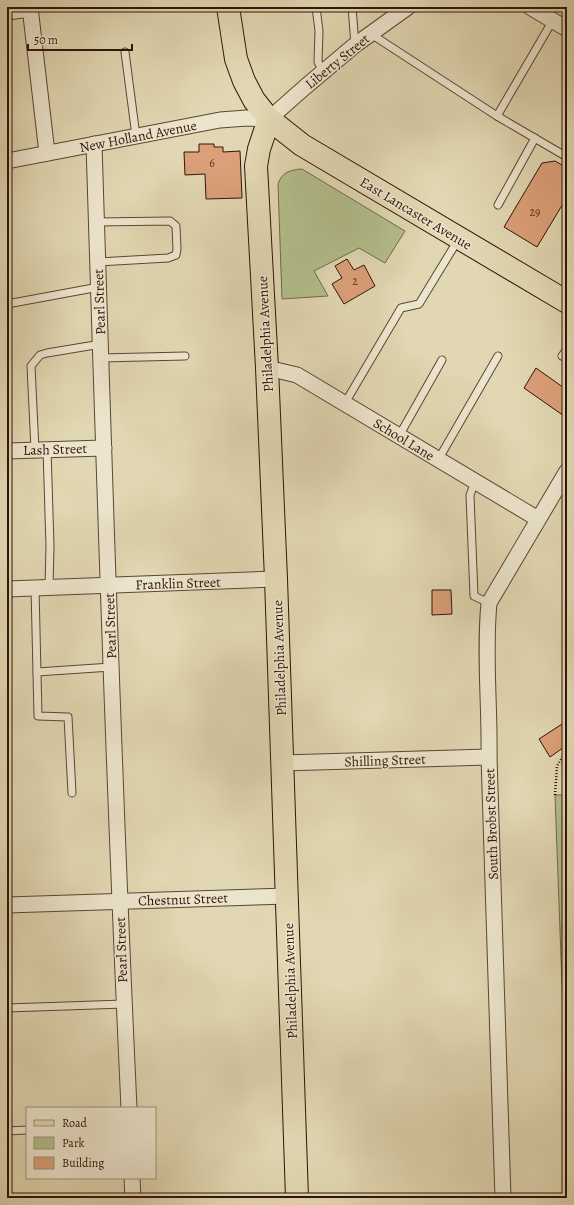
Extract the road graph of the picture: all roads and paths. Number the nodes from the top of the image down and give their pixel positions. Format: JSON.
{"nodes":[{"id":1,"x":228,"y":7,"type":"edge"},
{"id":2,"x":316,"y":7,"type":"edge"},
{"id":3,"x":352,"y":7,"type":"edge"},
{"id":4,"x":408,"y":7,"type":"edge"},
{"id":5,"x":530,"y":7,"type":"edge"},
{"id":6,"x":30,"y":10,"type":"edge"},
{"id":7,"x":7,"y":16,"type":"edge"},
{"id":8,"x":553,"y":20,"type":"junction"},
{"id":9,"x":567,"y":29,"type":"edge"},
{"id":10,"x":371,"y":33,"type":"junction"},
{"id":11,"x":356,"y":46,"type":"junction"},
{"id":12,"x":125,"y":52,"type":"dead end"},
{"id":13,"x":323,"y":73,"type":"junction"},
{"id":14,"x":497,"y":116,"type":"junction"},
{"id":15,"x":269,"y":119,"type":"junction"},
{"id":16,"x":136,"y":136,"type":"junction"},
{"id":17,"x":535,"y":138,"type":"junction"},
{"id":18,"x":94,"y":144,"type":"junction"},
{"id":19,"x":47,"y":153,"type":"junction"},
{"id":20,"x":567,"y":157,"type":"edge"},
{"id":21,"x":7,"y":161,"type":"edge"},
{"id":22,"x":498,"y":206,"type":"dead end"},
{"id":23,"x":97,"y":222,"type":"junction"},
{"id":24,"x":459,"y":238,"type":"junction"},
{"id":25,"x":98,"y":262,"type":"junction"},
{"id":26,"x":99,"y":287,"type":"junction"},
{"id":27,"x":567,"y":302,"type":"edge"},
{"id":28,"x":7,"y":304,"type":"edge"},
{"id":29,"x":567,"y":349,"type":"edge"},
{"id":30,"x":101,"y":351,"type":"junction"},
{"id":31,"x":185,"y":356,"type":"dead end"},
{"id":32,"x":498,"y":356,"type":"dead end"},
{"id":33,"x":567,"y":358,"type":"edge"},
{"id":34,"x":442,"y":360,"type":"dead end"},
{"id":35,"x":267,"y":368,"type":"junction"},
{"id":36,"x":345,"y":403,"type":"junction"},
{"id":37,"x":399,"y":436,"type":"junction"},
{"id":38,"x":104,"y":448,"type":"junction"},
{"id":39,"x":41,"y":450,"type":"junction"},
{"id":40,"x":7,"y":451,"type":"edge"},
{"id":41,"x":438,"y":460,"type":"junction"},
{"id":42,"x":567,"y":471,"type":"edge"},
{"id":43,"x":476,"y":482,"type":"junction"},
{"id":44,"x":538,"y":519,"type":"junction"},
{"id":45,"x":276,"y":579,"type":"junction"},
{"id":46,"x":108,"y":586,"type":"junction"},
{"id":47,"x":42,"y":588,"type":"junction"},
{"id":48,"x":7,"y":589,"type":"edge"},
{"id":49,"x":489,"y":603,"type":"junction"},
{"id":50,"x":111,"y":668,"type":"junction"},
{"id":51,"x":37,"y":672,"type":"junction"},
{"id":52,"x":567,"y":750,"type":"edge"},
{"id":53,"x":489,"y":757,"type":"junction"},
{"id":54,"x":282,"y":763,"type":"junction"},
{"id":55,"x":72,"y":793,"type":"dead end"},
{"id":56,"x":555,"y":795,"type":"dead end"},
{"id":57,"x":287,"y":896,"type":"junction"},
{"id":58,"x":120,"y":901,"type":"junction"},
{"id":59,"x":7,"y":905,"type":"edge"},
{"id":60,"x":124,"y":1004,"type":"junction"},
{"id":61,"x":7,"y":1008,"type":"edge"},
{"id":62,"x":129,"y":1107,"type":"edge"},
{"id":63,"x":26,"y":1130,"type":"edge"},
{"id":64,"x":7,"y":1131,"type":"edge"},
{"id":65,"x":132,"y":1179,"type":"edge"},
{"id":66,"x":133,"y":1198,"type":"edge"},
{"id":67,"x":297,"y":1198,"type":"edge"},
{"id":68,"x":503,"y":1198,"type":"edge"}],
"edges":[{"from":1,"to":15,"type":"main road","name":"East Lancaster Avenue"},
{"from":2,"to":13,"type":"lane"},
{"from":3,"to":11,"type":"lane"},
{"from":4,"to":10,"type":"street","name":"Liberty Street"},
{"from":5,"to":8,"type":"street"},
{"from":6,"to":7,"type":"lane"},
{"from":6,"to":19,"type":"street"},
{"from":8,"to":9,"type":"street"},
{"from":8,"to":14,"type":"lane"},
{"from":10,"to":11,"type":"street","name":"Liberty Street"},
{"from":10,"to":14,"type":"lane"},
{"from":11,"to":13,"type":"street","name":"Liberty Street"},
{"from":12,"to":16,"type":"lane"},
{"from":13,"to":15,"type":"street","name":"Liberty Street"},
{"from":14,"to":17,"type":"lane"},
{"from":15,"to":16,"type":"street","name":"New Holland Avenue"},
{"from":15,"to":24,"type":"main road","name":"East Lancaster Avenue"},
{"from":15,"to":35,"type":"main road","name":"Philadelphia Avenue"},
{"from":16,"to":18,"type":"street","name":"New Holland Avenue"},
{"from":17,"to":20,"type":"lane"},
{"from":17,"to":22,"type":"lane"},
{"from":18,"to":19,"type":"street","name":"New Holland Avenue"},
{"from":18,"to":23,"type":"street","name":"Pearl Street"},
{"from":19,"to":21,"type":"street","name":"New Holland Avenue"},
{"from":23,"to":25,"type":"street","name":"Pearl Street"},
{"from":23,"to":25,"type":"lane"},
{"from":24,"to":27,"type":"main road","name":"East Lancaster Avenue"},
{"from":24,"to":36,"type":"lane"},
{"from":25,"to":26,"type":"street","name":"Pearl Street"},
{"from":26,"to":28,"type":"lane"},
{"from":26,"to":30,"type":"street","name":"Pearl Street"},
{"from":29,"to":33,"type":"lane"},
{"from":30,"to":31,"type":"lane"},
{"from":30,"to":38,"type":"street","name":"Pearl Street"},
{"from":30,"to":39,"type":"lane"},
{"from":32,"to":41,"type":"lane"},
{"from":34,"to":37,"type":"lane"},
{"from":35,"to":36,"type":"street","name":"School Lane"},
{"from":35,"to":45,"type":"main road","name":"Philadelphia Avenue"},
{"from":36,"to":37,"type":"street","name":"School Lane"},
{"from":37,"to":41,"type":"street","name":"School Lane"},
{"from":38,"to":39,"type":"street","name":"Lash Street"},
{"from":38,"to":46,"type":"street","name":"Pearl Street"},
{"from":39,"to":40,"type":"street","name":"Lash Street"},
{"from":39,"to":47,"type":"lane"},
{"from":41,"to":43,"type":"street","name":"School Lane"},
{"from":42,"to":44,"type":"street","name":"South Brobst Street"},
{"from":43,"to":44,"type":"street","name":"School Lane"},
{"from":43,"to":49,"type":"lane"},
{"from":44,"to":49,"type":"street","name":"South Brobst Street"},
{"from":45,"to":46,"type":"street","name":"Franklin Street"},
{"from":45,"to":54,"type":"main road","name":"Philadelphia Avenue"},
{"from":46,"to":47,"type":"street","name":"Franklin Street"},
{"from":46,"to":50,"type":"street","name":"Pearl Street"},
{"from":47,"to":48,"type":"street","name":"Franklin Street"},
{"from":47,"to":51,"type":"lane"},
{"from":49,"to":53,"type":"street","name":"South Brobst Street"},
{"from":50,"to":51,"type":"lane"},
{"from":50,"to":58,"type":"street","name":"Pearl Street"},
{"from":51,"to":55,"type":"lane"},
{"from":52,"to":56,"type":"path"},
{"from":53,"to":54,"type":"street","name":"Shilling Street"},
{"from":53,"to":68,"type":"street","name":"South Brobst Street"},
{"from":54,"to":57,"type":"main road","name":"Philadelphia Avenue"},
{"from":57,"to":58,"type":"street","name":"Chestnut Street"},
{"from":57,"to":67,"type":"main road","name":"Philadelphia Avenue"},
{"from":58,"to":59,"type":"street","name":"Chestnut Street"},
{"from":58,"to":60,"type":"street","name":"Pearl Street"},
{"from":60,"to":61,"type":"lane"},
{"from":60,"to":62,"type":"street","name":"Pearl Street"},
{"from":63,"to":64,"type":"lane"},
{"from":65,"to":66,"type":"street"}]}
